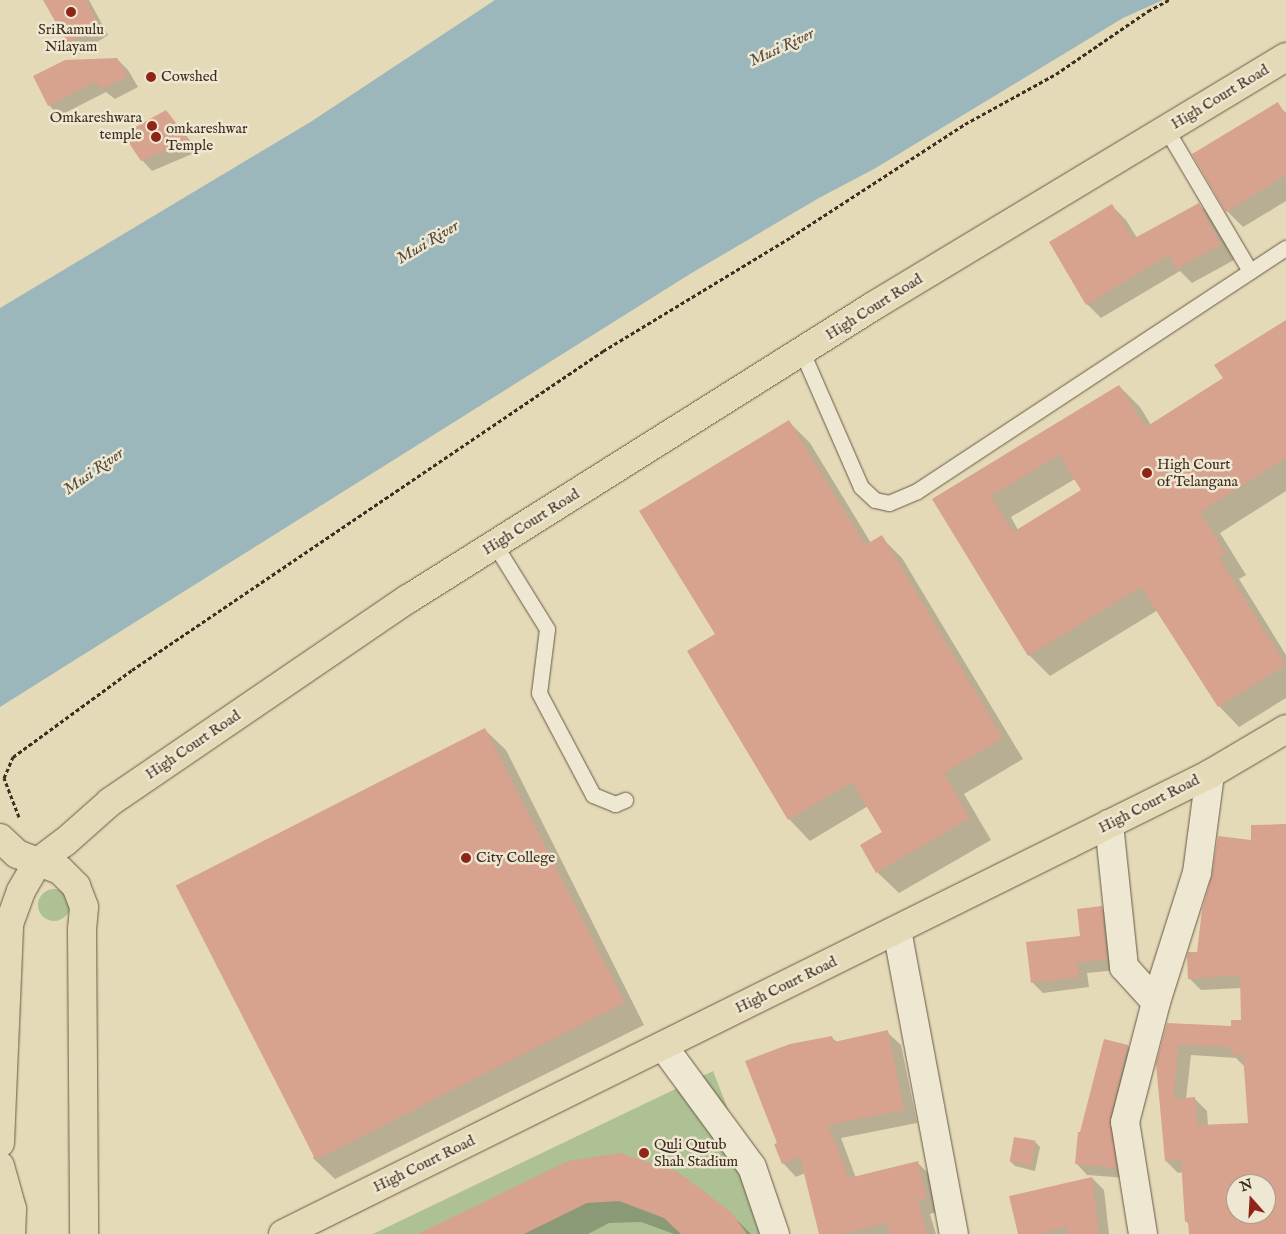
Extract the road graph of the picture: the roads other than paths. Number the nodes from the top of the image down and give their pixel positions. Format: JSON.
{"nodes":[{"id":1,"x":1286,"y":57,"type":"edge"},
{"id":2,"x":1166,"y":129,"type":"junction"},
{"id":3,"x":1286,"y":248,"type":"edge"},
{"id":4,"x":1250,"y":271,"type":"junction"},
{"id":5,"x":802,"y":352,"type":"junction"},
{"id":6,"x":495,"y":545,"type":"junction"},
{"id":7,"x":1286,"y":728,"type":"edge"},
{"id":8,"x":1210,"y":774,"type":"junction"},
{"id":9,"x":624,"y":800,"type":"dead end"},
{"id":10,"x":1109,"y":824,"type":"junction"},
{"id":11,"x":0,"y":838,"type":"edge"},
{"id":12,"x":38,"y":862,"type":"junction"},
{"id":13,"x":897,"y":930,"type":"junction"},
{"id":14,"x":1156,"y":1002,"type":"junction"},
{"id":15,"x":663,"y":1046,"type":"junction"},
{"id":16,"x":1,"y":1126,"type":"edge"},
{"id":17,"x":0,"y":1166,"type":"edge"},
{"id":18,"x":11,"y":1234,"type":"edge"},
{"id":19,"x":84,"y":1234,"type":"edge"},
{"id":20,"x":283,"y":1234,"type":"edge"},
{"id":21,"x":775,"y":1234,"type":"edge"},
{"id":22,"x":954,"y":1234,"type":"edge"},
{"id":23,"x":1143,"y":1234,"type":"edge"}],
"edges":[{"from":1,"to":2,"type":"main road","name":"High Court Road"},
{"from":2,"to":4,"type":"lane"},
{"from":2,"to":5,"type":"main road","name":"High Court Road"},
{"from":3,"to":4,"type":"lane"},
{"from":4,"to":5,"type":"lane"},
{"from":5,"to":6,"type":"main road","name":"High Court Road"},
{"from":6,"to":9,"type":"lane"},
{"from":6,"to":12,"type":"main road","name":"High Court Road"},
{"from":7,"to":8,"type":"main road","name":"High Court Road"},
{"from":8,"to":10,"type":"main road","name":"High Court Road"},
{"from":8,"to":14,"type":"street"},
{"from":10,"to":13,"type":"main road","name":"High Court Road"},
{"from":10,"to":14,"type":"street"},
{"from":11,"to":12,"type":"main road"},
{"from":12,"to":16,"type":"main road","name":"High Court Road"},
{"from":12,"to":19,"type":"main road"},
{"from":13,"to":15,"type":"main road","name":"High Court Road"},
{"from":13,"to":22,"type":"street"},
{"from":14,"to":23,"type":"street"},
{"from":15,"to":20,"type":"main road","name":"High Court Road"},
{"from":15,"to":21,"type":"street"},
{"from":17,"to":18,"type":"main road"}]}
